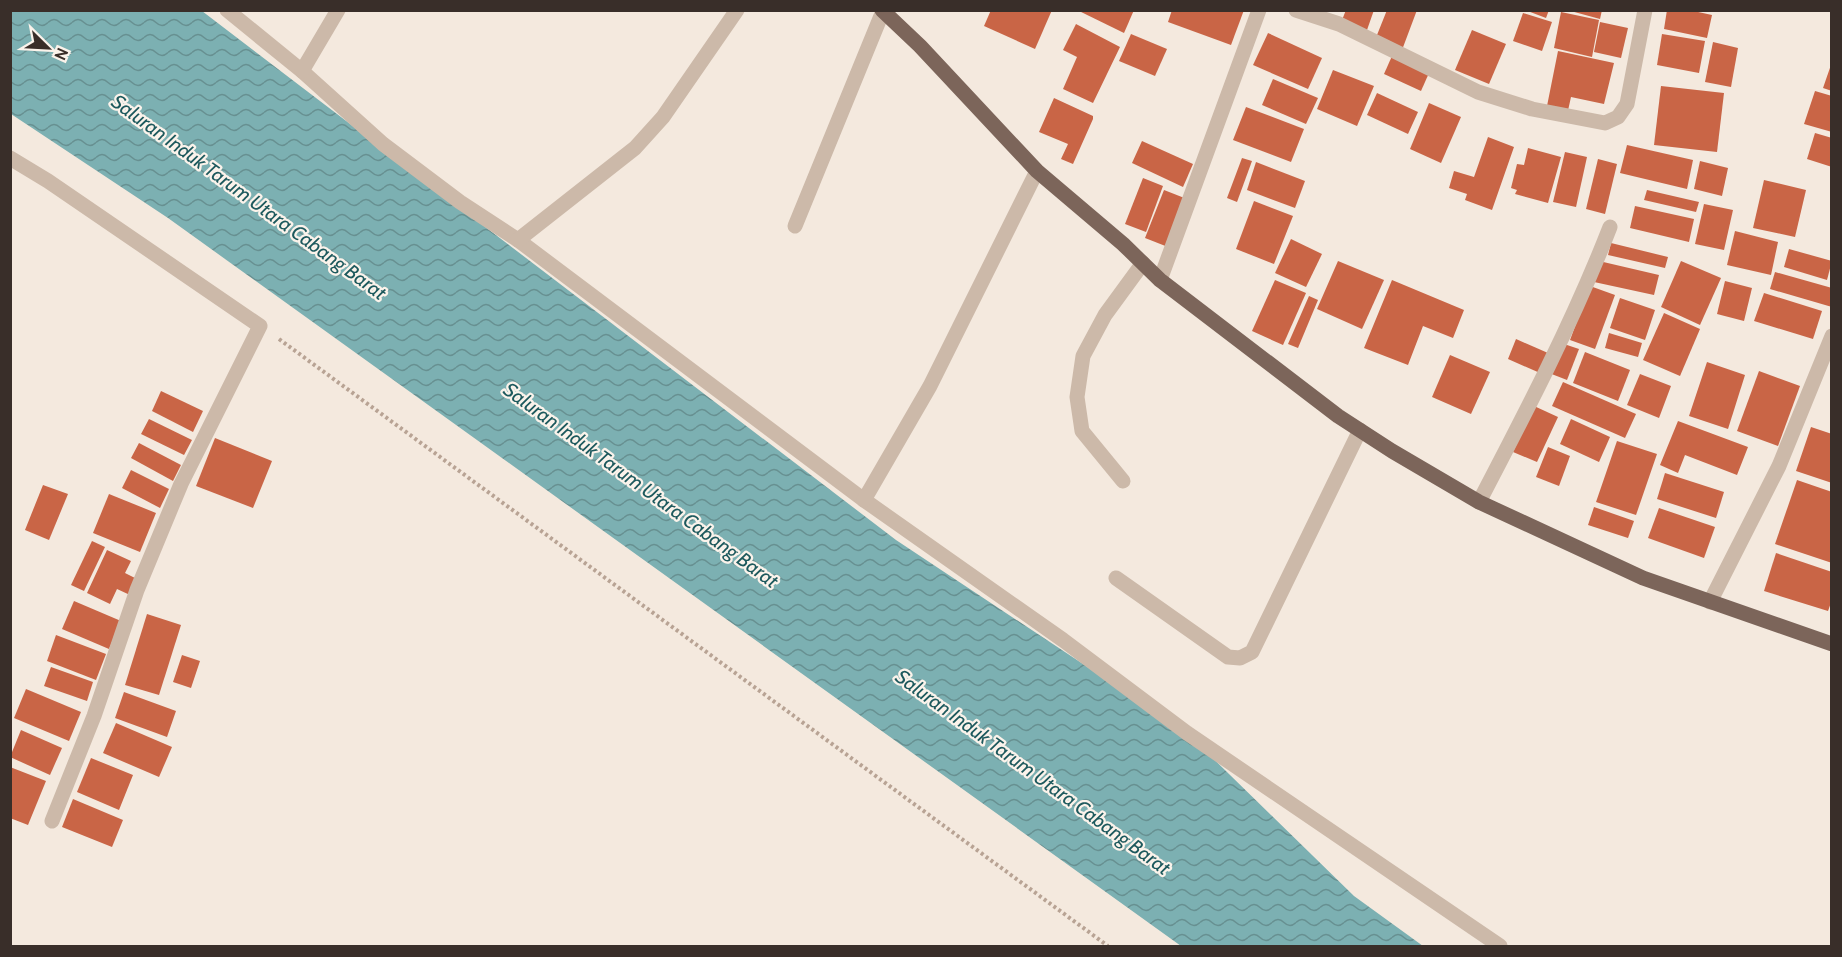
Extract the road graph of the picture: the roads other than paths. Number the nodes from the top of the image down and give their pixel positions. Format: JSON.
{"nodes":[{"id":1,"x":227,"y":10,"type":"edge"},
{"id":2,"x":338,"y":10,"type":"edge"},
{"id":3,"x":737,"y":10,"type":"edge"},
{"id":4,"x":1259,"y":10,"type":"edge"},
{"id":5,"x":1296,"y":10,"type":"edge"},
{"id":6,"x":1645,"y":10,"type":"edge"},
{"id":7,"x":883,"y":11,"type":"edge"},
{"id":8,"x":302,"y":71,"type":"junction"},
{"id":9,"x":10,"y":158,"type":"edge"},
{"id":10,"x":1037,"y":171,"type":"junction"},
{"id":11,"x":795,"y":226,"type":"dead end"},
{"id":12,"x":1610,"y":227,"type":"dead end"},
{"id":13,"x":518,"y":240,"type":"junction"},
{"id":14,"x":1143,"y":263,"type":"junction"},
{"id":15,"x":1160,"y":280,"type":"junction"},
{"id":16,"x":1832,"y":336,"type":"edge"},
{"id":17,"x":1360,"y":430,"type":"junction"},
{"id":18,"x":1123,"y":481,"type":"dead end"},
{"id":19,"x":864,"y":500,"type":"junction"},
{"id":20,"x":1479,"y":502,"type":"junction"},
{"id":21,"x":1116,"y":578,"type":"dead end"},
{"id":22,"x":1710,"y":602,"type":"junction"},
{"id":23,"x":1832,"y":644,"type":"edge"},
{"id":24,"x":52,"y":821,"type":"dead end"},
{"id":25,"x":1500,"y":946,"type":"edge"}],
"edges":[{"from":1,"to":8,"type":"street"},
{"from":2,"to":8,"type":"street"},
{"from":3,"to":13,"type":"street"},
{"from":4,"to":15,"type":"street"},
{"from":5,"to":6,"type":"street"},
{"from":7,"to":10,"type":"main road"},
{"from":7,"to":11,"type":"street"},
{"from":8,"to":13,"type":"street"},
{"from":9,"to":24,"type":"street"},
{"from":10,"to":14,"type":"main road"},
{"from":10,"to":19,"type":"street"},
{"from":12,"to":20,"type":"street"},
{"from":13,"to":19,"type":"street"},
{"from":14,"to":15,"type":"main road"},
{"from":14,"to":18,"type":"street"},
{"from":15,"to":17,"type":"main road"},
{"from":16,"to":22,"type":"street"},
{"from":17,"to":20,"type":"main road"},
{"from":17,"to":21,"type":"street"},
{"from":19,"to":25,"type":"street"},
{"from":20,"to":22,"type":"main road"},
{"from":22,"to":23,"type":"main road"}]}
